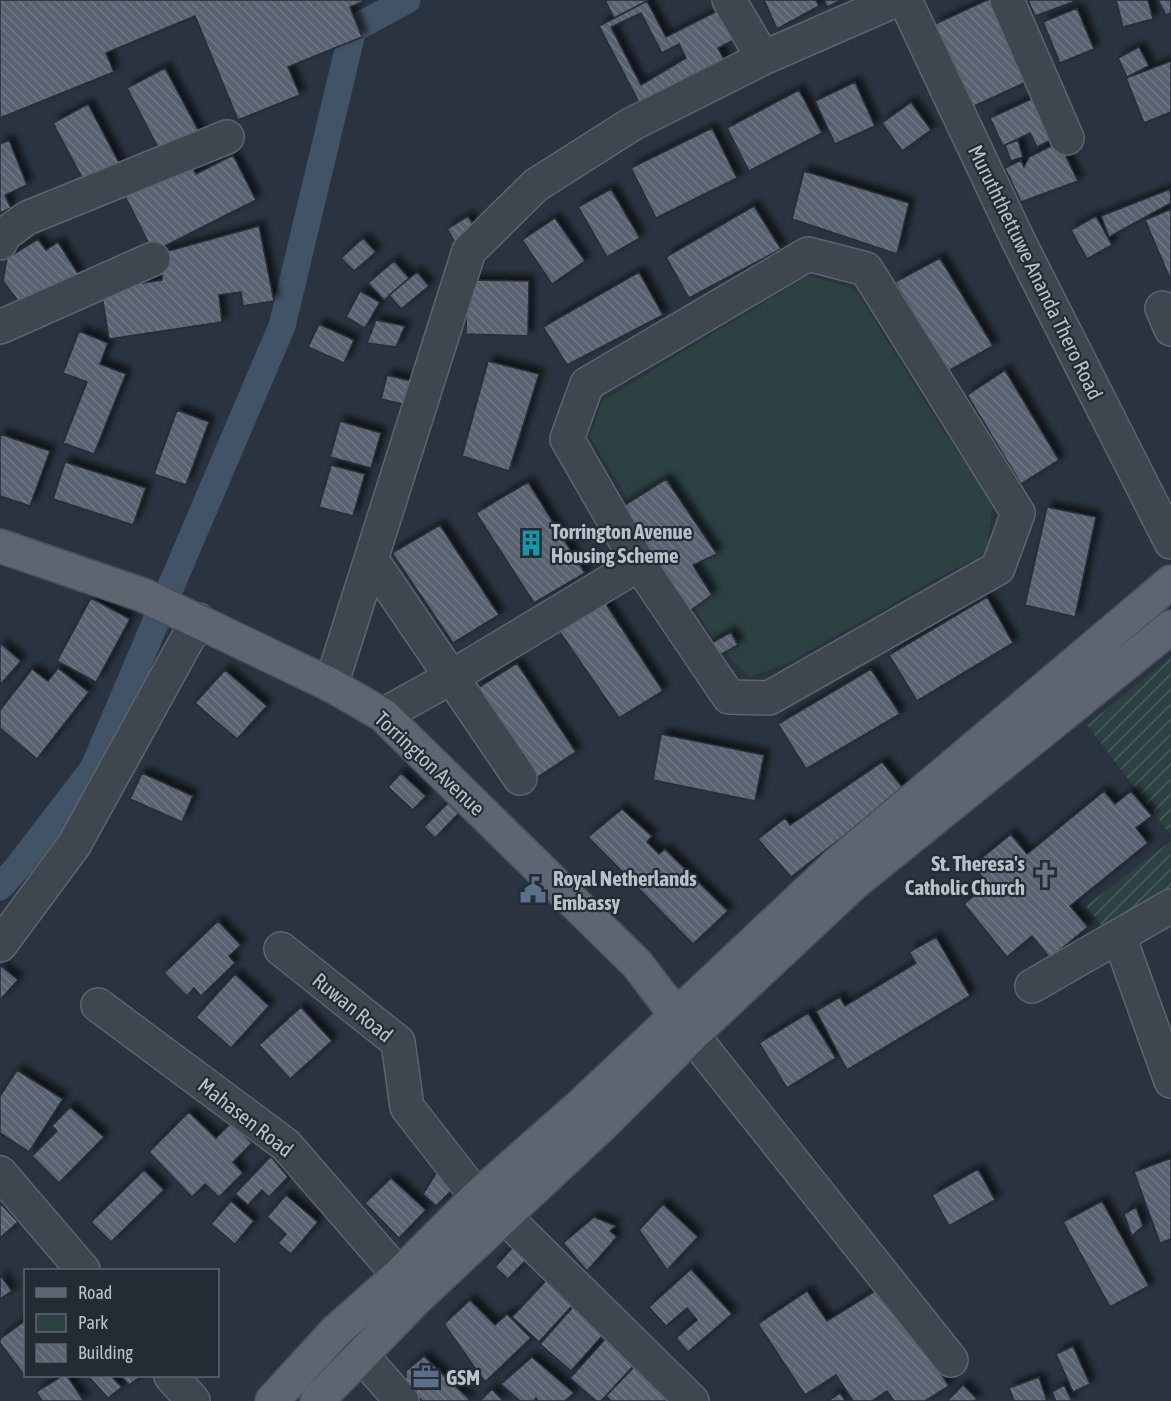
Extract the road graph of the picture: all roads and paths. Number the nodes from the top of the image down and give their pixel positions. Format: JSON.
{"nodes":[{"id":1,"x":729,"y":0,"type":"edge"},
{"id":2,"x":897,"y":0,"type":"edge"},
{"id":3,"x":905,"y":0,"type":"edge"},
{"id":4,"x":1007,"y":0,"type":"edge"},
{"id":5,"x":763,"y":58,"type":"junction"},
{"id":6,"x":227,"y":136,"type":"dead end"},
{"id":7,"x":1067,"y":138,"type":"dead end"},
{"id":8,"x":0,"y":243,"type":"edge"},
{"id":9,"x":153,"y":259,"type":"dead end"},
{"id":10,"x":0,"y":327,"type":"edge"},
{"id":11,"x":1171,"y":542,"type":"edge"},
{"id":12,"x":0,"y":546,"type":"edge"},
{"id":13,"x":371,"y":559,"type":"junction"},
{"id":14,"x":639,"y":564,"type":"junction"},
{"id":15,"x":1171,"y":582,"type":"edge"},
{"id":16,"x":198,"y":620,"type":"junction"},
{"id":17,"x":1171,"y":627,"type":"edge"},
{"id":18,"x":450,"y":678,"type":"junction"},
{"id":19,"x":331,"y":685,"type":"junction"},
{"id":20,"x":383,"y":715,"type":"junction"},
{"id":21,"x":520,"y":778,"type":"dead end"},
{"id":22,"x":1171,"y":906,"type":"edge"},
{"id":23,"x":1119,"y":936,"type":"junction"},
{"id":24,"x":0,"y":945,"type":"edge"},
{"id":25,"x":281,"y":950,"type":"dead end"},
{"id":26,"x":1032,"y":986,"type":"dead end"},
{"id":27,"x":98,"y":1005,"type":"dead end"},
{"id":28,"x":684,"y":1025,"type":"junction"},
{"id":29,"x":1171,"y":1081,"type":"edge"},
{"id":30,"x":0,"y":1173,"type":"edge"},
{"id":31,"x":477,"y":1197,"type":"junction"},
{"id":32,"x":505,"y":1217,"type":"junction"},
{"id":33,"x":81,"y":1269,"type":"edge"},
{"id":34,"x":399,"y":1275,"type":"junction"},
{"id":35,"x":361,"y":1355,"type":"junction"},
{"id":36,"x":951,"y":1360,"type":"dead end"},
{"id":37,"x":172,"y":1377,"type":"edge"},
{"id":38,"x":192,"y":1401,"type":"edge"},
{"id":39,"x":272,"y":1401,"type":"edge"},
{"id":40,"x":317,"y":1401,"type":"edge"},
{"id":41,"x":402,"y":1401,"type":"edge"},
{"id":42,"x":692,"y":1401,"type":"edge"}],
"edges":[{"from":1,"to":5,"type":"street"},
{"from":2,"to":5,"type":"street"},
{"from":3,"to":11,"type":"street","name":"Muruththettuwe Ananda Thero Road"},
{"from":4,"to":7,"type":"street"},
{"from":5,"to":13,"type":"street"},
{"from":6,"to":8,"type":"street"},
{"from":9,"to":10,"type":"street"},
{"from":12,"to":16,"type":"main road","name":"Torrington Avenue"},
{"from":13,"to":18,"type":"street"},
{"from":13,"to":19,"type":"street"},
{"from":14,"to":14,"type":"street"},
{"from":14,"to":18,"type":"street"},
{"from":15,"to":28,"type":"main road"},
{"from":16,"to":19,"type":"main road","name":"Torrington Avenue"},
{"from":16,"to":24,"type":"street"},
{"from":17,"to":28,"type":"main road"},
{"from":18,"to":20,"type":"street"},
{"from":18,"to":21,"type":"street"},
{"from":19,"to":20,"type":"main road","name":"Torrington Avenue"},
{"from":20,"to":28,"type":"main road","name":"Torrington Avenue"},
{"from":22,"to":23,"type":"street"},
{"from":23,"to":26,"type":"street"},
{"from":23,"to":29,"type":"street"},
{"from":25,"to":31,"type":"street","name":"Ruwan Road"},
{"from":27,"to":34,"type":"street","name":"Mahasen Road"},
{"from":28,"to":31,"type":"main road"},
{"from":28,"to":32,"type":"main road"},
{"from":28,"to":36,"type":"street"},
{"from":30,"to":33,"type":"street"},
{"from":31,"to":34,"type":"main road"},
{"from":32,"to":35,"type":"main road"},
{"from":32,"to":42,"type":"street"},
{"from":34,"to":39,"type":"main road"},
{"from":35,"to":40,"type":"main road"},
{"from":35,"to":41,"type":"street"},
{"from":37,"to":38,"type":"street"}]}
